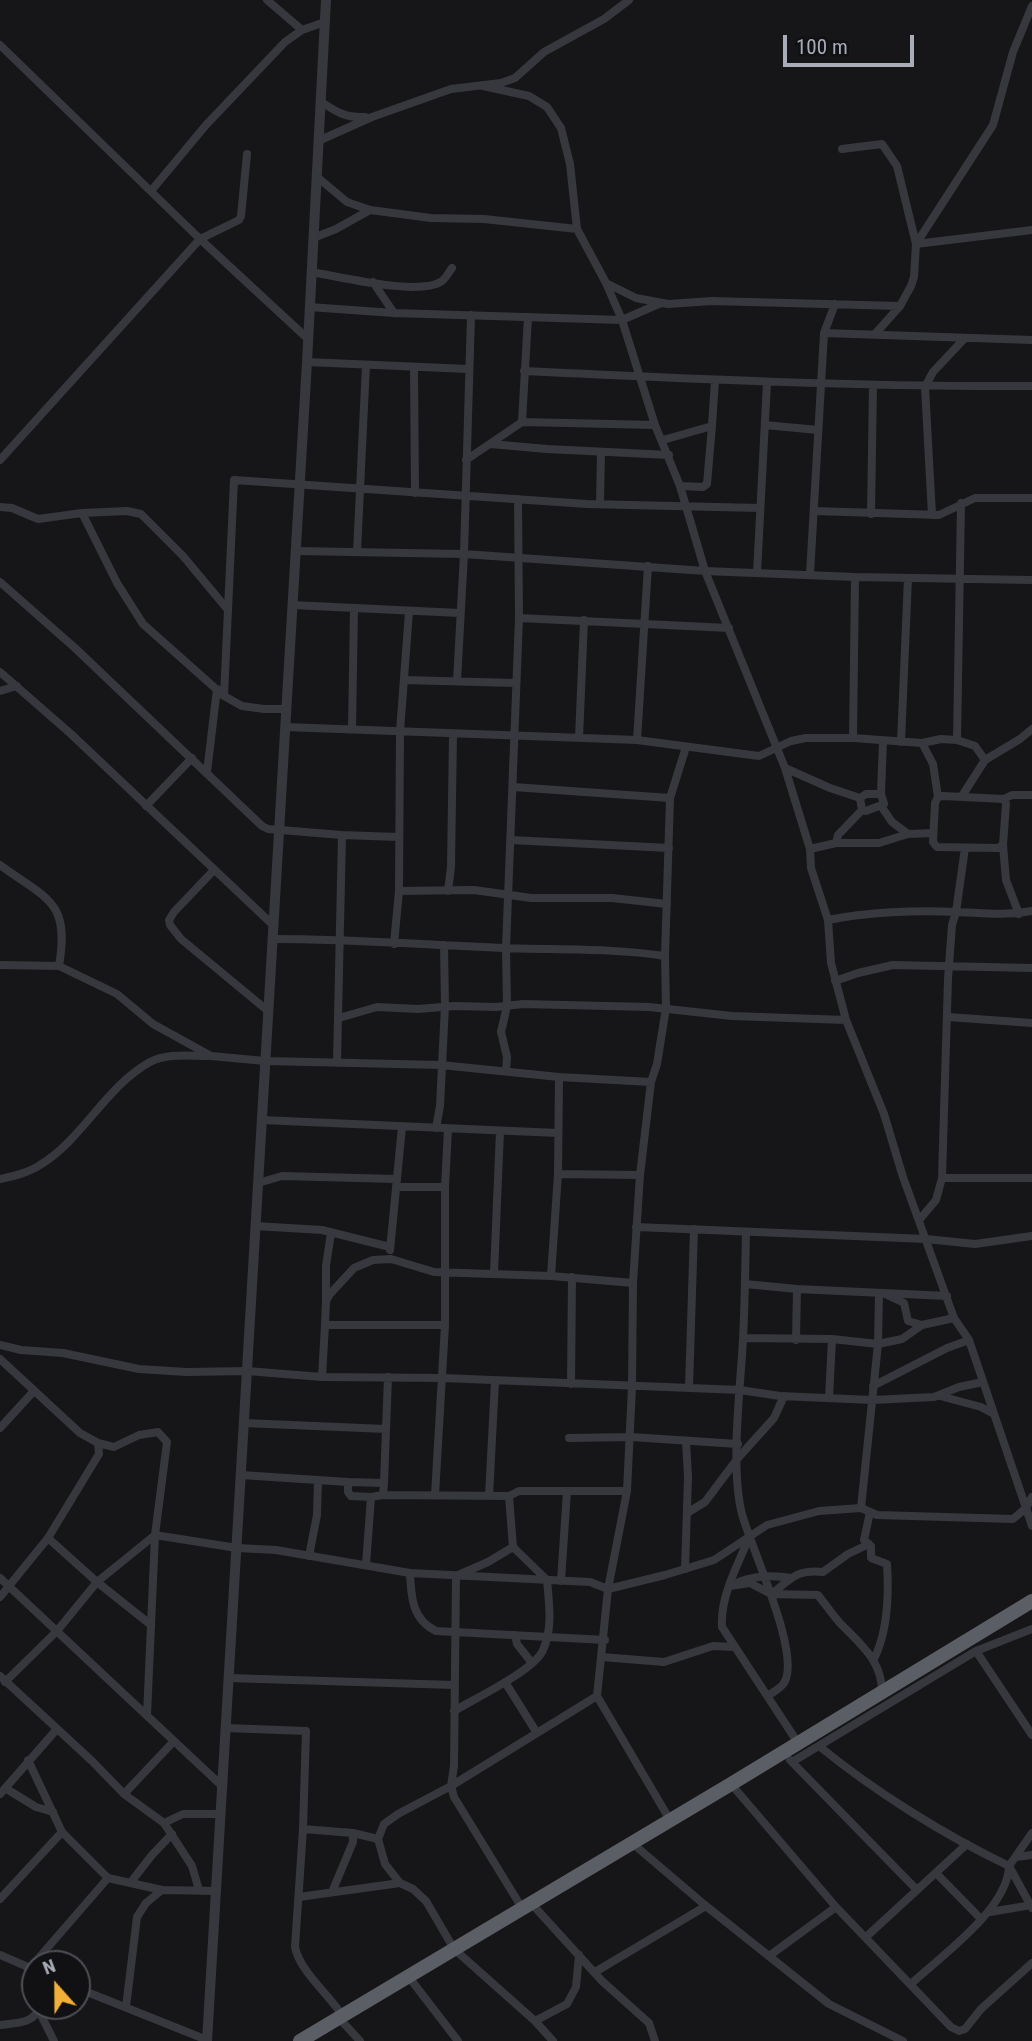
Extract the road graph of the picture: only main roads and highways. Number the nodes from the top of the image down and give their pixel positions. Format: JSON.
{"nodes":[{"id":1,"x":1032,"y":1601,"type":"edge"},
{"id":2,"x":300,"y":2041,"type":"edge"}],
"edges":[{"from":1,"to":2,"type":"highway"}]}
